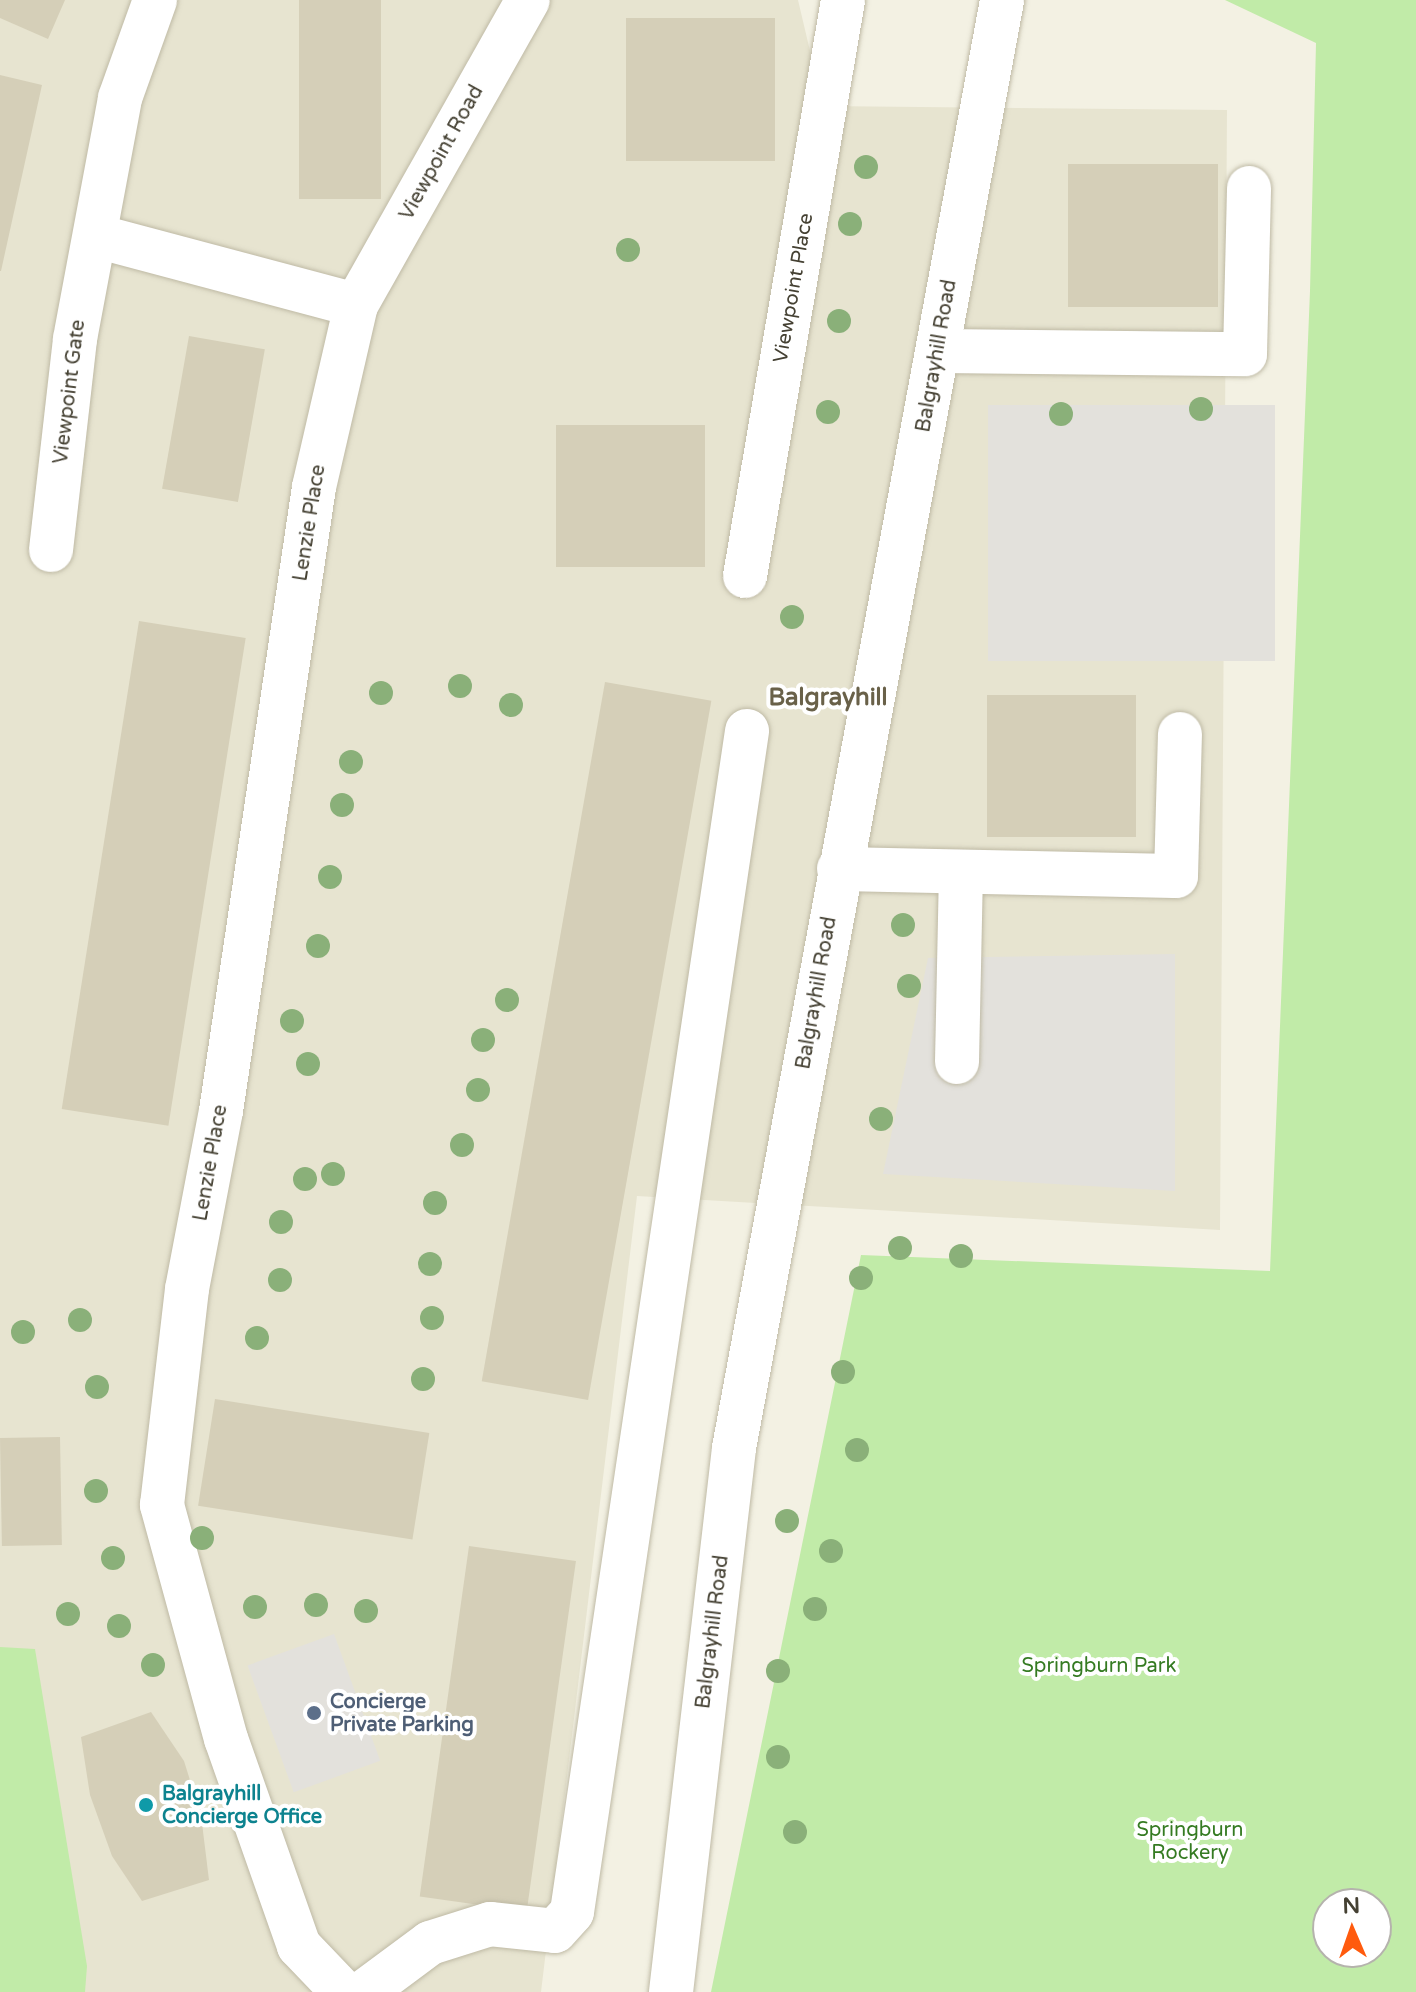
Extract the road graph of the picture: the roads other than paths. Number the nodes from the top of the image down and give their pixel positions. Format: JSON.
{"nodes":[{"id":1,"x":155,"y":0,"type":"edge"},
{"id":2,"x":528,"y":0,"type":"edge"},
{"id":3,"x":843,"y":0,"type":"edge"},
{"id":4,"x":1002,"y":0,"type":"edge"},
{"id":5,"x":1249,"y":188,"type":"dead end"},
{"id":6,"x":96,"y":236,"type":"junction"},
{"id":7,"x":356,"y":305,"type":"junction"},
{"id":8,"x":939,"y":351,"type":"junction"},
{"id":9,"x":51,"y":550,"type":"dead end"},
{"id":10,"x":745,"y":576,"type":"dead end"},
{"id":11,"x":747,"y":731,"type":"dead end"},
{"id":12,"x":1180,"y":734,"type":"dead end"},
{"id":13,"x":839,"y":869,"type":"junction"},
{"id":14,"x":961,"y":872,"type":"junction"},
{"id":15,"x":957,"y":1062,"type":"dead end"},
{"id":16,"x":343,"y":1992,"type":"edge"},
{"id":17,"x":364,"y":1992,"type":"edge"},
{"id":18,"x":671,"y":1992,"type":"edge"}],
"edges":[{"from":1,"to":6,"type":"street","name":"Viewpoint Gate"},
{"from":2,"to":7,"type":"street","name":"Viewpoint Road"},
{"from":3,"to":10,"type":"street","name":"Viewpoint Place"},
{"from":4,"to":8,"type":"street","name":"Balgrayhill Road"},
{"from":5,"to":8,"type":"street"},
{"from":6,"to":7,"type":"street"},
{"from":6,"to":9,"type":"street","name":"Viewpoint Gate"},
{"from":7,"to":16,"type":"street","name":"Lenzie Place"},
{"from":8,"to":13,"type":"street","name":"Balgrayhill Road"},
{"from":11,"to":17,"type":"street"},
{"from":12,"to":14,"type":"street"},
{"from":13,"to":14,"type":"street"},
{"from":13,"to":18,"type":"street","name":"Balgrayhill Road"},
{"from":14,"to":15,"type":"street"}]}
